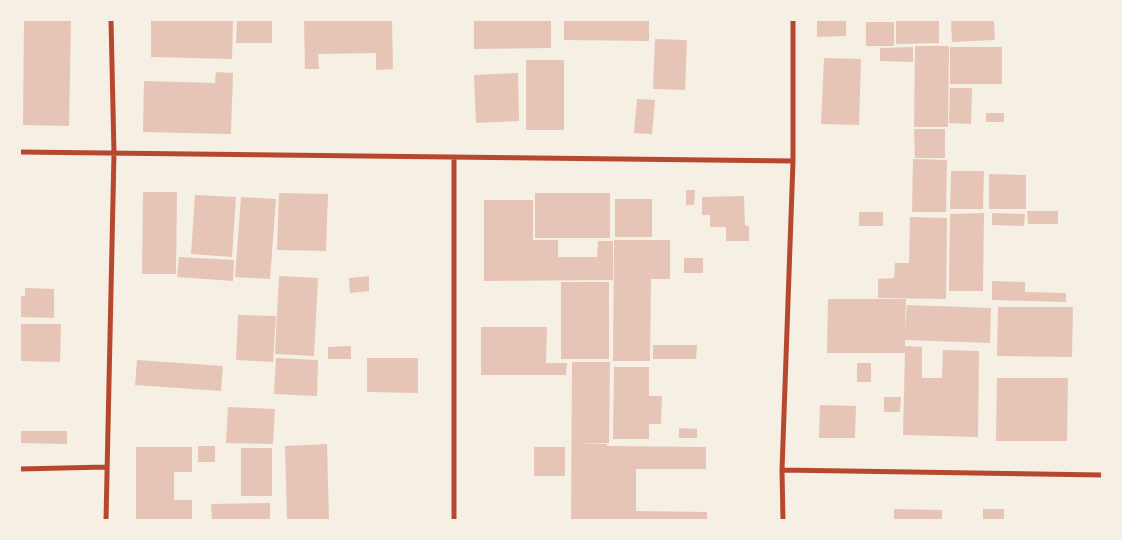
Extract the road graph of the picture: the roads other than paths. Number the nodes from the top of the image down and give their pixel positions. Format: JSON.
{"nodes":[{"id":1,"x":111,"y":20,"type":"edge"},
{"id":2,"x":793,"y":20,"type":"edge"},
{"id":3,"x":20,"y":152,"type":"edge"},
{"id":4,"x":114,"y":153,"type":"junction"},
{"id":5,"x":454,"y":157,"type":"junction"},
{"id":6,"x":793,"y":161,"type":"junction"},
{"id":7,"x":106,"y":467,"type":"junction"},
{"id":8,"x":20,"y":469,"type":"edge"},
{"id":9,"x":782,"y":470,"type":"junction"},
{"id":10,"x":1102,"y":475,"type":"edge"},
{"id":11,"x":106,"y":520,"type":"edge"},
{"id":12,"x":454,"y":520,"type":"edge"},
{"id":13,"x":783,"y":520,"type":"edge"}],
"edges":[{"from":1,"to":4,"type":"street"},
{"from":2,"to":6,"type":"street"},
{"from":3,"to":4,"type":"street"},
{"from":4,"to":5,"type":"street"},
{"from":4,"to":7,"type":"street"},
{"from":5,"to":6,"type":"street"},
{"from":5,"to":12,"type":"street"},
{"from":6,"to":9,"type":"street"},
{"from":7,"to":8,"type":"street"},
{"from":7,"to":11,"type":"street"},
{"from":9,"to":10,"type":"street"},
{"from":9,"to":13,"type":"street"}]}
